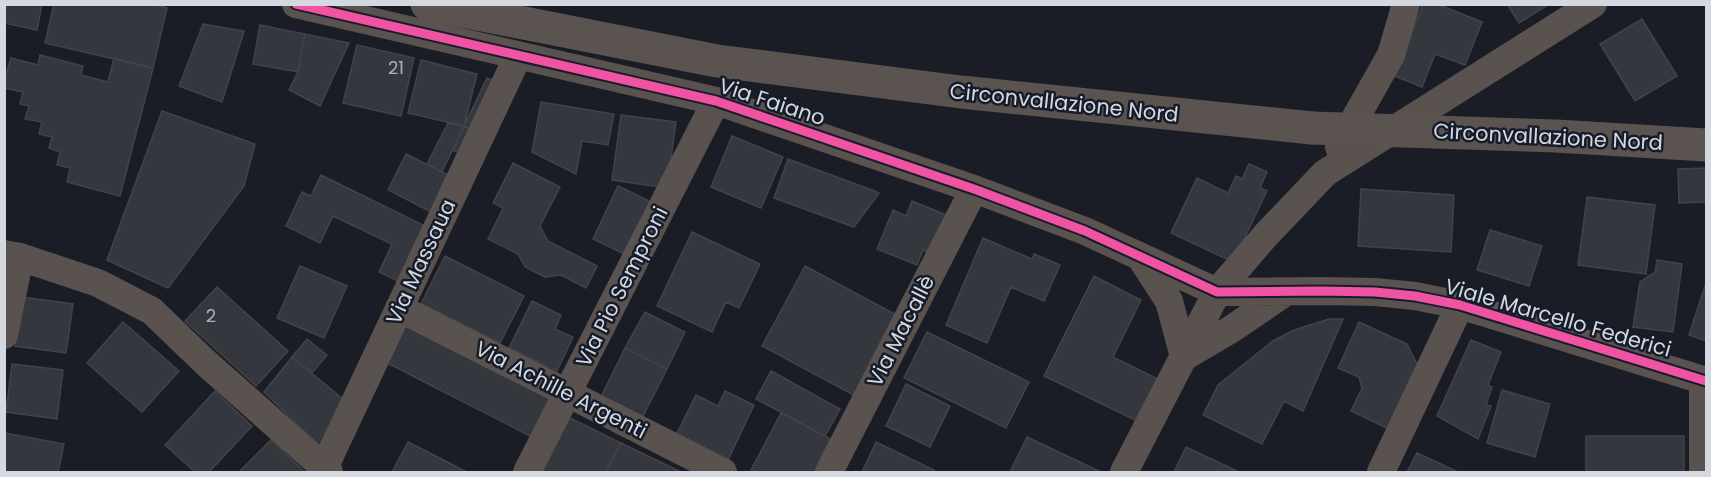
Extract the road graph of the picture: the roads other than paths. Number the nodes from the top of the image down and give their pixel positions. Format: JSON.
{"nodes":[{"id":1,"x":296,"y":4,"type":"edge"},
{"id":2,"x":427,"y":4,"type":"edge"},
{"id":3,"x":1406,"y":4,"type":"edge"},
{"id":4,"x":1593,"y":4,"type":"edge"},
{"id":5,"x":483,"y":10,"type":"edge"},
{"id":6,"x":518,"y":56,"type":"junction"},
{"id":7,"x":716,"y":101,"type":"junction"},
{"id":8,"x":1707,"y":145,"type":"edge"},
{"id":9,"x":1325,"y":173,"type":"junction"},
{"id":10,"x":974,"y":189,"type":"junction"},
{"id":11,"x":12,"y":255,"type":"edge"},
{"id":12,"x":1141,"y":258,"type":"junction"},
{"id":13,"x":1218,"y":292,"type":"junction"},
{"id":14,"x":1286,"y":292,"type":"junction"},
{"id":15,"x":1460,"y":305,"type":"junction"},
{"id":16,"x":399,"y":309,"type":"junction"},
{"id":17,"x":4,"y":335,"type":"edge"},
{"id":18,"x":1184,"y":357,"type":"junction"},
{"id":19,"x":1705,"y":380,"type":"edge"},
{"id":20,"x":568,"y":394,"type":"junction"},
{"id":21,"x":327,"y":470,"type":"edge"},
{"id":22,"x":527,"y":472,"type":"edge"},
{"id":23,"x":723,"y":472,"type":"edge"},
{"id":24,"x":829,"y":472,"type":"edge"},
{"id":25,"x":1124,"y":472,"type":"edge"},
{"id":26,"x":1381,"y":472,"type":"edge"},
{"id":27,"x":1703,"y":472,"type":"edge"}],
"edges":[{"from":1,"to":6,"type":"street","name":"Via Faiano"},
{"from":2,"to":5,"type":"main road","name":"Circonvallazione Nord"},
{"from":3,"to":9,"type":"street"},
{"from":4,"to":9,"type":"street"},
{"from":5,"to":8,"type":"main road","name":"Circonvallazione Nord","bridge":true},
{"from":6,"to":7,"type":"street","name":"Via Faiano"},
{"from":6,"to":16,"type":"street","name":"Via Massaua"},
{"from":7,"to":10,"type":"street","name":"Via Faiano"},
{"from":7,"to":20,"type":"street","name":"Via Pio Semproni"},
{"from":9,"to":13,"type":"street"},
{"from":10,"to":12,"type":"street","name":"Via Faiano"},
{"from":10,"to":24,"type":"street","name":"Via Macallè"},
{"from":11,"to":17,"type":"street"},
{"from":11,"to":21,"type":"street"},
{"from":12,"to":13,"type":"street","name":"Via Faiano"},
{"from":12,"to":18,"type":"street"},
{"from":13,"to":14,"type":"street","name":"Viale Marcello Federici"},
{"from":13,"to":18,"type":"street"},
{"from":14,"to":15,"type":"street","name":"Viale Marcello Federici"},
{"from":14,"to":18,"type":"street"},
{"from":15,"to":19,"type":"street","name":"Viale Marcello Federici"},
{"from":15,"to":26,"type":"street"},
{"from":16,"to":20,"type":"street","name":"Via Achille Argenti"},
{"from":16,"to":21,"type":"street","name":"Via Massaua"},
{"from":18,"to":25,"type":"street"},
{"from":19,"to":27,"type":"street"},
{"from":20,"to":22,"type":"street","name":"Via Pio Semproni"},
{"from":20,"to":23,"type":"street","name":"Via Achille Argenti"}]}
